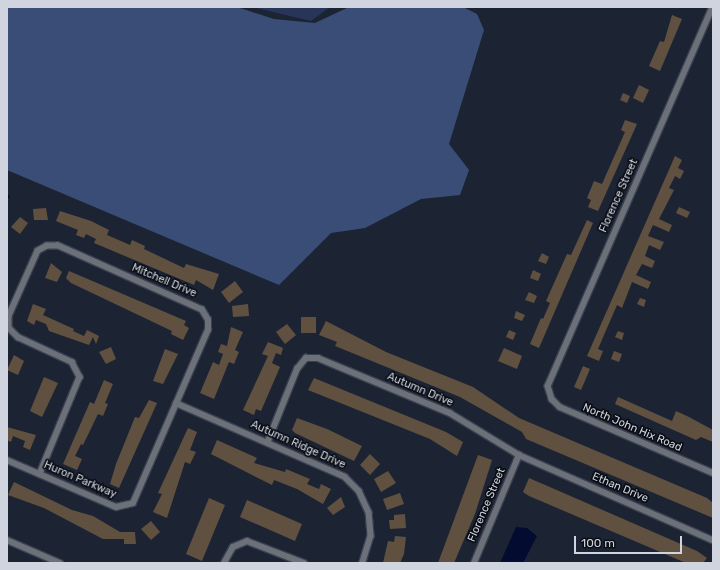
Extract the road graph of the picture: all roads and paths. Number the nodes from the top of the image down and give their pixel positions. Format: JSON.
{"nodes":[{"id":1,"x":713,"y":7,"type":"edge"},
{"id":2,"x":550,"y":394,"type":"joint"},
{"id":3,"x":176,"y":403,"type":"junction"},
{"id":4,"x":268,"y":441,"type":"junction"},
{"id":5,"x":519,"y":455,"type":"junction"},
{"id":6,"x":7,"y":460,"type":"edge"},
{"id":7,"x":713,"y":473,"type":"edge"},
{"id":8,"x":40,"y":474,"type":"junction"},
{"id":9,"x":7,"y":540,"type":"edge"},
{"id":10,"x":713,"y":540,"type":"edge"},
{"id":11,"x":60,"y":563,"type":"edge"},
{"id":12,"x":224,"y":563,"type":"edge"},
{"id":13,"x":304,"y":563,"type":"edge"},
{"id":14,"x":364,"y":563,"type":"edge"},
{"id":15,"x":474,"y":563,"type":"edge"}],
"edges":[{"from":1,"to":2,"type":"street","name":"Florence Street"},
{"from":2,"to":7,"type":"street","name":"North John Hix Road"},
{"from":3,"to":4,"type":"street","name":"Autumn Ridge Drive"},
{"from":3,"to":8,"type":"street","name":"Huron Parkway"},
{"from":3,"to":8,"type":"street","name":"Mitchell Drive"},
{"from":4,"to":5,"type":"street","name":"Autumn Drive"},
{"from":4,"to":14,"type":"street","name":"Autumn Ridge Drive"},
{"from":5,"to":10,"type":"street","name":"Ethan Drive"},
{"from":5,"to":15,"type":"street","name":"Florence Street"},
{"from":6,"to":8,"type":"street","name":"Huron Parkway"},
{"from":9,"to":11,"type":"street"},
{"from":12,"to":13,"type":"street"}]}
